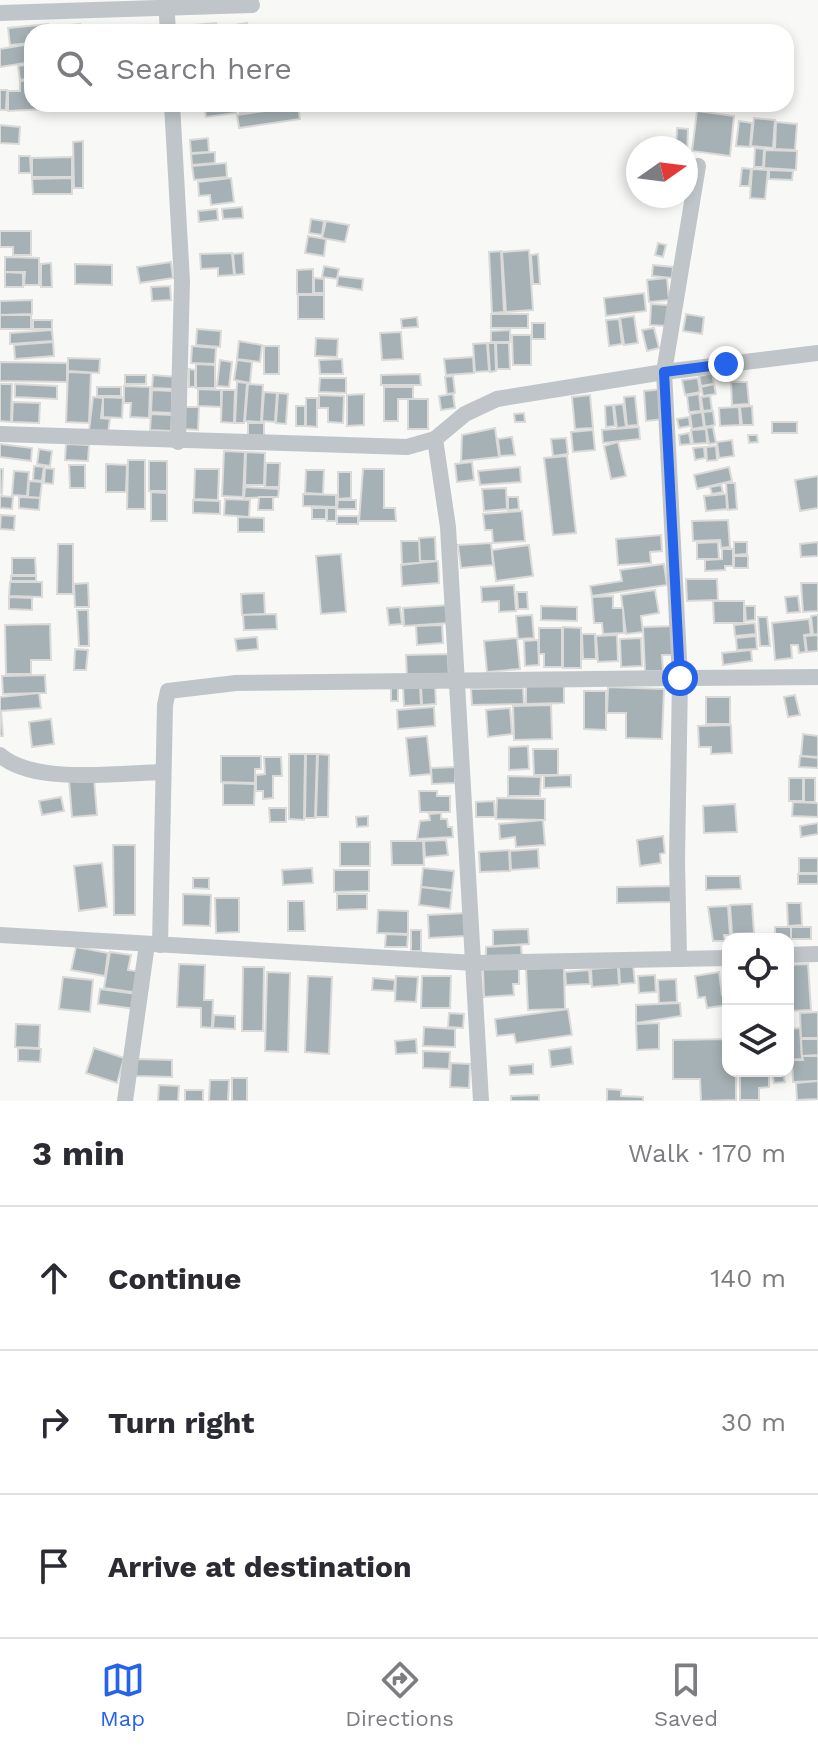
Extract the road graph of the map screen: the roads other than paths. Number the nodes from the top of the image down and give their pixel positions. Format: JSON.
{"nodes":[{"id":1,"x":167,"y":4,"type":"edge"},
{"id":2,"x":252,"y":5,"type":"dead end"},
{"id":3,"x":0,"y":13,"type":"edge"},
{"id":4,"x":168,"y":24,"type":"edge"},
{"id":5,"x":172,"y":112,"type":"edge"},
{"id":6,"x":692,"y":208,"type":"edge"},
{"id":7,"x":818,"y":353,"type":"edge"},
{"id":8,"x":664,"y":372,"type":"junction"},
{"id":9,"x":0,"y":434,"type":"edge"},
{"id":10,"x":435,"y":439,"type":"junction"},
{"id":11,"x":178,"y":442,"type":"junction"},
{"id":12,"x":818,"y":677,"type":"edge"},
{"id":13,"x":680,"y":678,"type":"junction"},
{"id":14,"x":456,"y":680,"type":"junction"},
{"id":15,"x":0,"y":755,"type":"edge"},
{"id":16,"x":163,"y":772,"type":"junction"},
{"id":17,"x":0,"y":935,"type":"edge"},
{"id":18,"x":153,"y":944,"type":"junction"},
{"id":19,"x":818,"y":954,"type":"edge"},
{"id":20,"x":794,"y":955,"type":"edge"},
{"id":21,"x":722,"y":958,"type":"edge"},
{"id":22,"x":679,"y":959,"type":"junction"},
{"id":23,"x":475,"y":963,"type":"junction"},
{"id":24,"x":125,"y":1101,"type":"edge"},
{"id":25,"x":481,"y":1101,"type":"edge"}],
"edges":[{"from":1,"to":2,"type":"street"},
{"from":1,"to":3,"type":"street"},
{"from":1,"to":4,"type":"street"},
{"from":5,"to":11,"type":"street"},
{"from":6,"to":8,"type":"street"},
{"from":7,"to":8,"type":"street"},
{"from":8,"to":10,"type":"street"},
{"from":8,"to":13,"type":"street"},
{"from":9,"to":11,"type":"street"},
{"from":10,"to":11,"type":"street"},
{"from":10,"to":14,"type":"street"},
{"from":12,"to":13,"type":"street"},
{"from":13,"to":14,"type":"street"},
{"from":13,"to":22,"type":"street"},
{"from":14,"to":16,"type":"street"},
{"from":14,"to":23,"type":"street"},
{"from":15,"to":16,"type":"street"},
{"from":16,"to":18,"type":"street"},
{"from":17,"to":18,"type":"street"},
{"from":18,"to":23,"type":"street"},
{"from":18,"to":24,"type":"street"},
{"from":19,"to":20,"type":"street"},
{"from":21,"to":22,"type":"street"},
{"from":22,"to":23,"type":"street"},
{"from":23,"to":25,"type":"street"}]}
